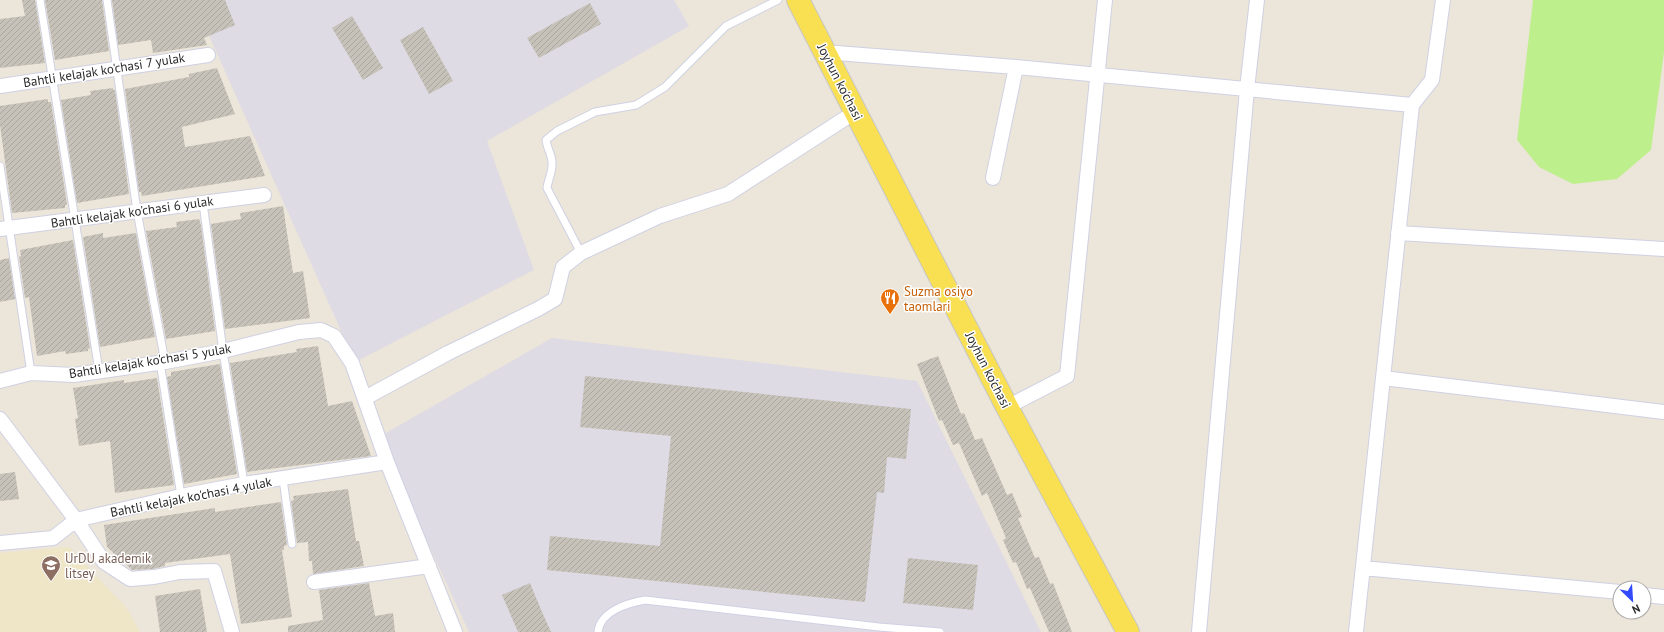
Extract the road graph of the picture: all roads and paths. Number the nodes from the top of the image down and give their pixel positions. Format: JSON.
{"nodes":[{"id":1,"x":40,"y":0,"type":"edge"},
{"id":2,"x":107,"y":0,"type":"edge"},
{"id":3,"x":778,"y":0,"type":"edge"},
{"id":4,"x":798,"y":0,"type":"edge"},
{"id":5,"x":1105,"y":0,"type":"edge"},
{"id":6,"x":1257,"y":0,"type":"edge"},
{"id":7,"x":1443,"y":0,"type":"edge"},
{"id":8,"x":824,"y":52,"type":"junction"},
{"id":9,"x":208,"y":54,"type":"dead end"},
{"id":10,"x":1016,"y":67,"type":"junction"},
{"id":11,"x":117,"y":69,"type":"junction"},
{"id":12,"x":1097,"y":75,"type":"junction"},
{"id":13,"x":52,"y":79,"type":"junction"},
{"id":14,"x":0,"y":86,"type":"edge"},
{"id":15,"x":1247,"y":89,"type":"junction"},
{"id":16,"x":1412,"y":105,"type":"junction"},
{"id":17,"x":855,"y":112,"type":"junction"},
{"id":18,"x":0,"y":166,"type":"edge"},
{"id":19,"x":993,"y":178,"type":"dead end"},
{"id":20,"x":264,"y":195,"type":"dead end"},
{"id":21,"x":203,"y":203,"type":"junction"},
{"id":22,"x":137,"y":211,"type":"junction"},
{"id":23,"x":74,"y":220,"type":"junction"},
{"id":24,"x":4,"y":229,"type":"edge"},
{"id":25,"x":1398,"y":233,"type":"junction"},
{"id":26,"x":1664,"y":249,"type":"edge"},
{"id":27,"x":581,"y":253,"type":"junction"},
{"id":28,"x":223,"y":351,"type":"junction"},
{"id":29,"x":162,"y":362,"type":"junction"},
{"id":30,"x":99,"y":371,"type":"junction"},
{"id":31,"x":31,"y":373,"type":"junction"},
{"id":32,"x":1383,"y":378,"type":"junction"},
{"id":33,"x":0,"y":381,"type":"edge"},
{"id":34,"x":365,"y":398,"type":"junction"},
{"id":35,"x":1007,"y":407,"type":"junction"},
{"id":36,"x":1664,"y":412,"type":"edge"},
{"id":37,"x":0,"y":419,"type":"edge"},
{"id":38,"x":387,"y":462,"type":"junction"},
{"id":39,"x":282,"y":479,"type":"junction"},
{"id":40,"x":244,"y":484,"type":"junction"},
{"id":41,"x":181,"y":496,"type":"junction"},
{"id":42,"x":76,"y":520,"type":"junction"},
{"id":43,"x":0,"y":543,"type":"edge"},
{"id":44,"x":292,"y":544,"type":"dead end"},
{"id":45,"x":430,"y":566,"type":"junction"},
{"id":46,"x":1362,"y":568,"type":"junction"},
{"id":47,"x":314,"y":582,"type":"dead end"},
{"id":48,"x":1612,"y":591,"type":"edge"},
{"id":49,"x":1652,"y":596,"type":"edge"},
{"id":50,"x":1664,"y":597,"type":"edge"},
{"id":51,"x":232,"y":632,"type":"edge"},
{"id":52,"x":455,"y":632,"type":"edge"},
{"id":53,"x":598,"y":632,"type":"edge"},
{"id":54,"x":940,"y":632,"type":"edge"},
{"id":55,"x":1128,"y":632,"type":"edge"},
{"id":56,"x":1199,"y":632,"type":"edge"},
{"id":57,"x":1356,"y":632,"type":"edge"}],
"edges":[{"from":1,"to":13,"type":"lane"},
{"from":2,"to":11,"type":"lane"},
{"from":3,"to":27,"type":"lane"},
{"from":4,"to":8,"type":"main road","name":"Joyhun ko'chasi"},
{"from":5,"to":12,"type":"street"},
{"from":6,"to":15,"type":"street"},
{"from":7,"to":16,"type":"street"},
{"from":8,"to":10,"type":"street"},
{"from":8,"to":17,"type":"main road","name":"Joyhun ko'chasi"},
{"from":9,"to":11,"type":"street","name":"Bahtli kelajak ko'chasi 7 yulak"},
{"from":10,"to":12,"type":"street"},
{"from":10,"to":19,"type":"street"},
{"from":11,"to":13,"type":"street","name":"Bahtli kelajak ko'chasi 7 yulak"},
{"from":11,"to":22,"type":"lane"},
{"from":12,"to":15,"type":"street"},
{"from":12,"to":35,"type":"street"},
{"from":13,"to":14,"type":"street","name":"Bahtli kelajak ko'chasi 7 yulak"},
{"from":13,"to":23,"type":"lane"},
{"from":15,"to":16,"type":"street"},
{"from":15,"to":56,"type":"street"},
{"from":16,"to":25,"type":"street"},
{"from":17,"to":27,"type":"street"},
{"from":17,"to":35,"type":"main road","name":"Joyhun ko'chasi"},
{"from":18,"to":24,"type":"lane"},
{"from":20,"to":21,"type":"street","name":"Bahtli kelajak ko'chasi 6 yulak"},
{"from":21,"to":22,"type":"street","name":"Bahtli kelajak ko'chasi 6 yulak"},
{"from":21,"to":28,"type":"lane"},
{"from":22,"to":23,"type":"street","name":"Bahtli kelajak ko'chasi 6 yulak"},
{"from":22,"to":29,"type":"lane"},
{"from":23,"to":24,"type":"street","name":"Bahtli kelajak ko'chasi 6 yulak"},
{"from":23,"to":30,"type":"lane"},
{"from":24,"to":31,"type":"lane"},
{"from":25,"to":26,"type":"street"},
{"from":25,"to":32,"type":"street"},
{"from":27,"to":34,"type":"street"},
{"from":28,"to":29,"type":"street","name":"Bahtli kelajak ko'chasi 5 yulak"},
{"from":28,"to":34,"type":"street","name":"Bahtli kelajak ko'chasi 5 yulak"},
{"from":28,"to":40,"type":"lane"},
{"from":29,"to":30,"type":"street","name":"Bahtli kelajak ko'chasi 5 yulak"},
{"from":29,"to":41,"type":"lane"},
{"from":30,"to":31,"type":"street","name":"Bahtli kelajak ko'chasi 5 yulak"},
{"from":31,"to":33,"type":"street","name":"Bahtli kelajak ko'chasi 5 yulak"},
{"from":32,"to":36,"type":"street"},
{"from":32,"to":46,"type":"street"},
{"from":34,"to":38,"type":"street","name":"Bahtli kelajak ko'chasi 5 yulak"},
{"from":35,"to":55,"type":"main road","name":"Joyhun ko'chasi"},
{"from":37,"to":42,"type":"street"},
{"from":38,"to":39,"type":"street","name":"Bahtli kelajak ko'chasi 4 yulak"},
{"from":38,"to":45,"type":"street","name":"Bahtli kelajak ko'chasi 5 yulak"},
{"from":39,"to":40,"type":"street","name":"Bahtli kelajak ko'chasi 4 yulak"},
{"from":39,"to":44,"type":"lane"},
{"from":40,"to":41,"type":"street","name":"Bahtli kelajak ko'chasi 4 yulak"},
{"from":41,"to":42,"type":"street","name":"Bahtli kelajak ko'chasi 4 yulak"},
{"from":42,"to":43,"type":"street","name":"Bahtli kelajak ko'chasi 4 yulak"},
{"from":42,"to":51,"type":"street"},
{"from":45,"to":47,"type":"street"},
{"from":45,"to":52,"type":"street","name":"Bahtli kelajak ko'chasi 5 yulak"},
{"from":46,"to":48,"type":"street"},
{"from":46,"to":57,"type":"street"},
{"from":49,"to":50,"type":"street"},
{"from":53,"to":54,"type":"lane"}]}
